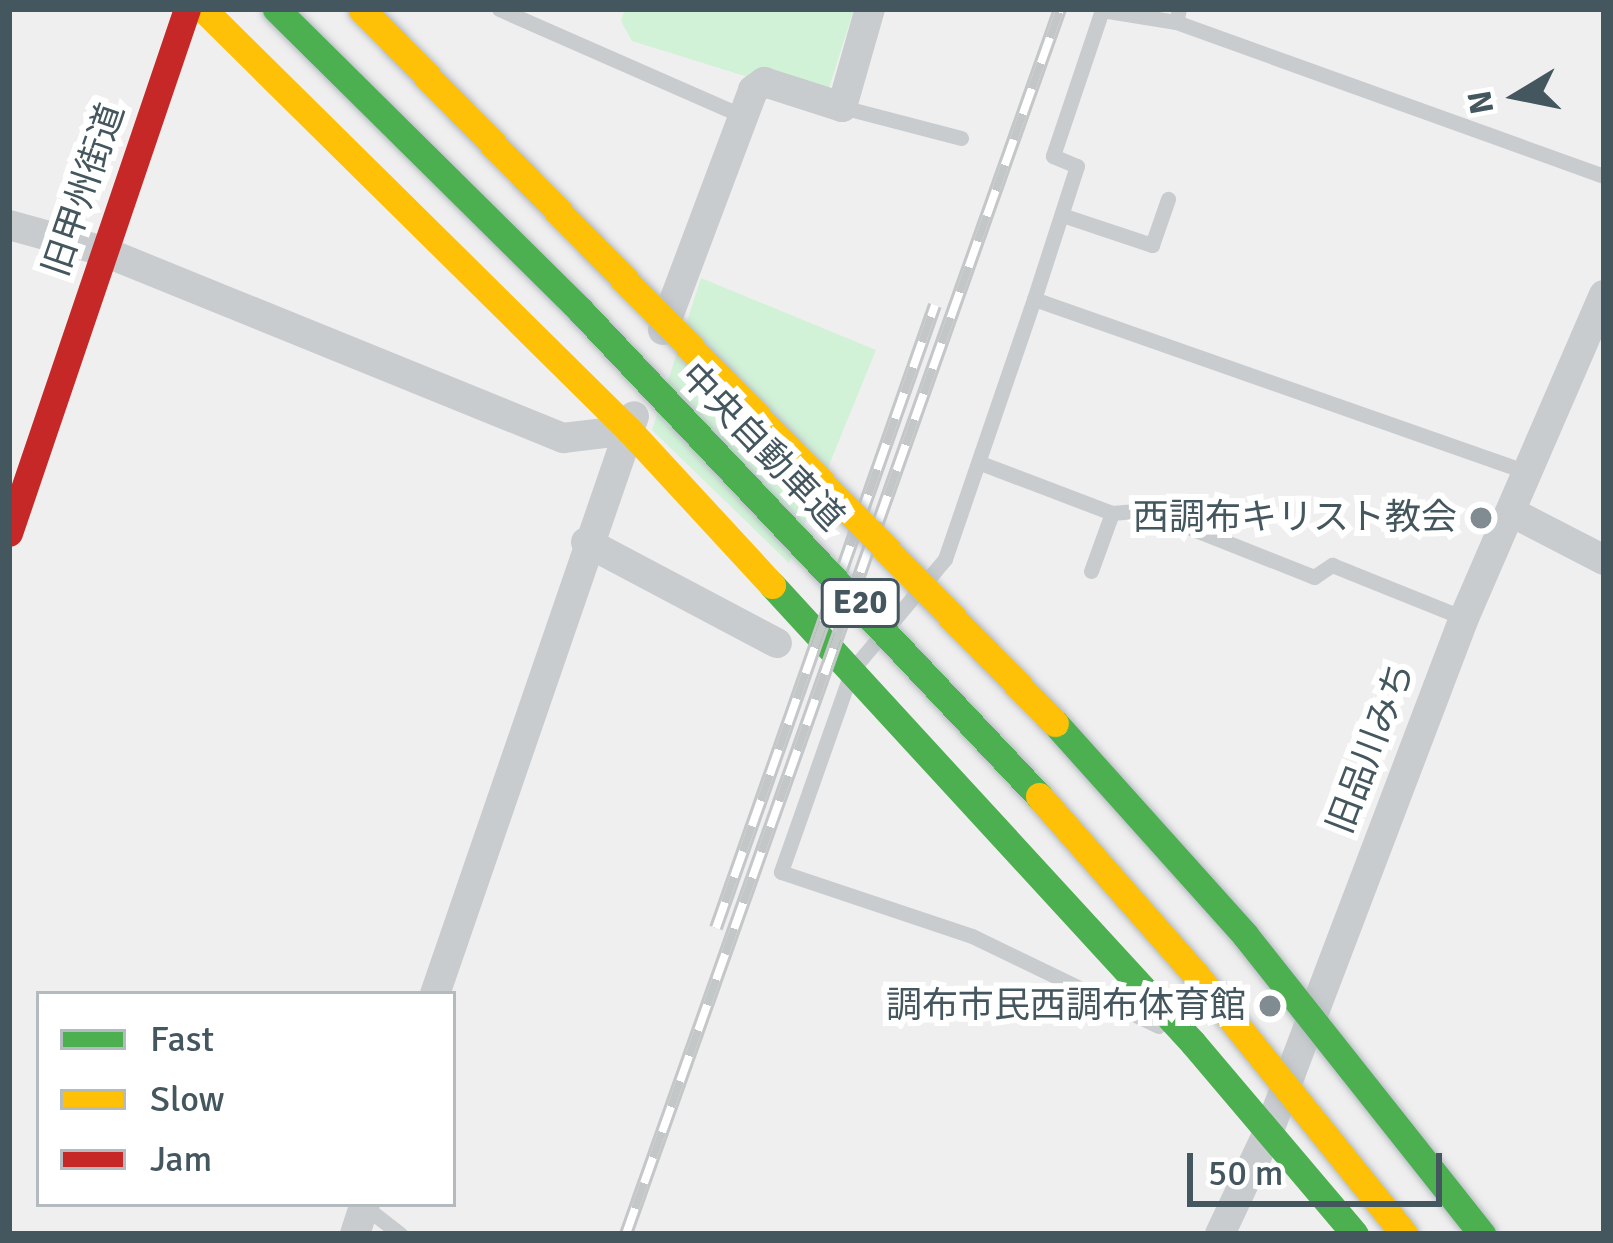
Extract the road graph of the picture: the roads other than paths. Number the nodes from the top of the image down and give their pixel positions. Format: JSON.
{"nodes":[{"id":1,"x":188,"y":9,"type":"edge"},
{"id":2,"x":203,"y":9,"type":"edge"},
{"id":3,"x":276,"y":9,"type":"edge"},
{"id":4,"x":362,"y":9,"type":"edge"},
{"id":5,"x":499,"y":9,"type":"edge"},
{"id":6,"x":870,"y":9,"type":"edge"},
{"id":7,"x":1178,"y":15,"type":"edge"},
{"id":8,"x":842,"y":107,"type":"junction"},
{"id":9,"x":741,"y":115,"type":"junction"},
{"id":10,"x":961,"y":138,"type":"dead end"},
{"id":11,"x":1604,"y":176,"type":"edge"},
{"id":12,"x":1168,"y":200,"type":"dead end"},
{"id":13,"x":1065,"y":216,"type":"junction"},
{"id":14,"x":9,"y":225,"type":"edge"},
{"id":15,"x":100,"y":250,"type":"junction"},
{"id":16,"x":1604,"y":295,"type":"edge"},
{"id":17,"x":1034,"y":298,"type":"junction"},
{"id":18,"x":1593,"y":347,"type":"edge"},
{"id":19,"x":629,"y":430,"type":"junction"},
{"id":20,"x":983,"y":464,"type":"junction"},
{"id":21,"x":1528,"y":472,"type":"junction"},
{"id":22,"x":1511,"y":512,"type":"junction"},
{"id":23,"x":1112,"y":513,"type":"junction"},
{"id":24,"x":9,"y":533,"type":"edge"},
{"id":25,"x":586,"y":542,"type":"junction"},
{"id":26,"x":1604,"y":560,"type":"edge"},
{"id":27,"x":1090,"y":571,"type":"dead end"},
{"id":28,"x":1464,"y":618,"type":"junction"},
{"id":29,"x":777,"y":643,"type":"dead end"},
{"id":30,"x":852,"y":670,"type":"junction"},
{"id":31,"x":436,"y":991,"type":"edge"},
{"id":32,"x":1193,"y":1042,"type":"junction"},
{"id":33,"x":1270,"y":1128,"type":"junction"},
{"id":34,"x":361,"y":1214,"type":"edge"},
{"id":35,"x":400,"y":1234,"type":"edge"},
{"id":36,"x":1220,"y":1234,"type":"edge"},
{"id":37,"x":1355,"y":1234,"type":"edge"},
{"id":38,"x":1404,"y":1234,"type":"edge"},
{"id":39,"x":1482,"y":1234,"type":"edge"}],
"edges":[{"from":1,"to":15,"type":"main road","name":"旧甲州街道"},
{"from":2,"to":19,"type":"main road"},
{"from":3,"to":38,"type":"main road","name":"中央自動車道","number":"E20","bridge":true},
{"from":4,"to":39,"type":"main road","name":"中央自動車道","number":"E20","bridge":true},
{"from":5,"to":9,"type":"lane"},
{"from":6,"to":8,"type":"street"},
{"from":7,"to":11,"type":"lane"},
{"from":7,"to":13,"type":"lane"},
{"from":8,"to":9,"type":"street"},
{"from":8,"to":10,"type":"lane"},
{"from":9,"to":19,"type":"street"},
{"from":12,"to":13,"type":"lane"},
{"from":13,"to":17,"type":"lane"},
{"from":14,"to":15,"type":"street"},
{"from":15,"to":19,"type":"street"},
{"from":15,"to":24,"type":"main road","name":"旧甲州街道"},
{"from":16,"to":18,"type":"street","name":"旧品川みち"},
{"from":17,"to":20,"type":"lane"},
{"from":17,"to":21,"type":"lane"},
{"from":18,"to":21,"type":"street","name":"旧品川みち"},
{"from":19,"to":25,"type":"street"},
{"from":19,"to":30,"type":"main road"},
{"from":20,"to":23,"type":"lane"},
{"from":20,"to":30,"type":"lane"},
{"from":21,"to":22,"type":"street","name":"旧品川みち"},
{"from":22,"to":26,"type":"street"},
{"from":22,"to":28,"type":"street","name":"旧品川みち"},
{"from":23,"to":27,"type":"lane"},
{"from":23,"to":28,"type":"lane"},
{"from":25,"to":29,"type":"street"},
{"from":25,"to":31,"type":"street"},
{"from":28,"to":33,"type":"street","name":"旧品川みち"},
{"from":30,"to":32,"type":"main road"},
{"from":30,"to":32,"type":"lane"},
{"from":32,"to":33,"type":"main road"},
{"from":33,"to":36,"type":"street","name":"旧品川みち"},
{"from":33,"to":37,"type":"main road"},
{"from":34,"to":35,"type":"lane"}]}
